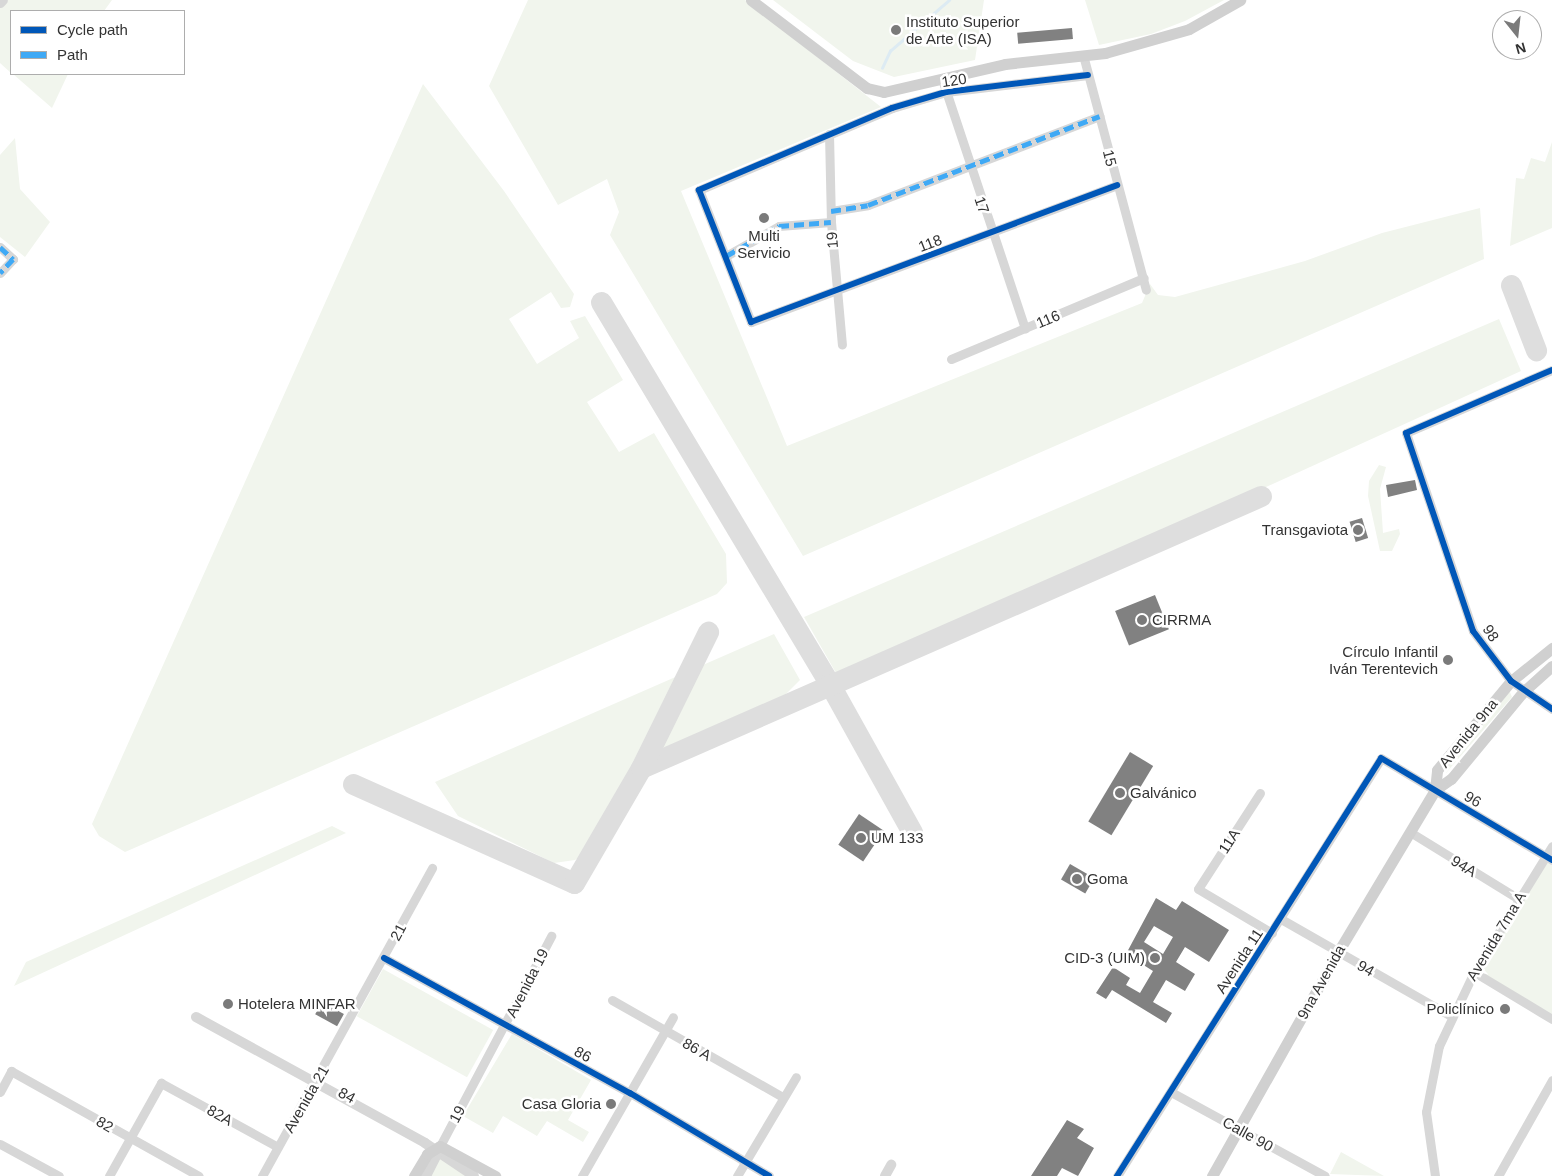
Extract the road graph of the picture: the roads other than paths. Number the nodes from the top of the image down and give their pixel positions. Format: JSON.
{"nodes":[{"id":1,"x":3,"y":0,"type":"edge"},
{"id":2,"x":751,"y":0,"type":"edge"},
{"id":3,"x":1240,"y":0,"type":"edge"},
{"id":4,"x":0,"y":3,"type":"edge"},
{"id":5,"x":1083,"y":56,"type":"junction"},
{"id":6,"x":1088,"y":75,"type":"junction"},
{"id":7,"x":942,"y":80,"type":"junction"},
{"id":8,"x":946,"y":92,"type":"junction"},
{"id":9,"x":1100,"y":116,"type":"junction"},
{"id":10,"x":829,"y":134,"type":"junction"},
{"id":11,"x":969,"y":166,"type":"junction"},
{"id":12,"x":1117,"y":185,"type":"junction"},
{"id":13,"x":831,"y":211,"type":"junction"},
{"id":14,"x":831,"y":222,"type":"junction"},
{"id":15,"x":992,"y":233,"type":"junction"},
{"id":16,"x":0,"y":247,"type":"edge"},
{"id":17,"x":726,"y":256,"type":"junction"},
{"id":18,"x":0,"y":273,"type":"edge"},
{"id":19,"x":1144,"y":278,"type":"junction"},
{"id":20,"x":1146,"y":290,"type":"dead end"},
{"id":21,"x":836,"y":292,"type":"junction"},
{"id":22,"x":1025,"y":329,"type":"junction"},
{"id":23,"x":842,"y":345,"type":"dead end"},
{"id":24,"x":952,"y":358,"type":"dead end"},
{"id":25,"x":1552,"y":370,"type":"edge"},
{"id":26,"x":1552,"y":648,"type":"edge"},
{"id":27,"x":1552,"y":666,"type":"edge"},
{"id":28,"x":1511,"y":681,"type":"junction"},
{"id":29,"x":1523,"y":692,"type":"junction"},
{"id":30,"x":1552,"y":709,"type":"edge"},
{"id":31,"x":1382,"y":758,"type":"joint"},
{"id":32,"x":1435,"y":790,"type":"junction"},
{"id":33,"x":1260,"y":793,"type":"dead end"},
{"id":34,"x":1410,"y":832,"type":"junction"},
{"id":35,"x":1552,"y":846,"type":"edge"},
{"id":36,"x":1548,"y":858,"type":"edge"},
{"id":37,"x":432,"y":868,"type":"dead end"},
{"id":38,"x":1519,"y":899,"type":"junction"},
{"id":39,"x":1281,"y":919,"type":"junction"},
{"id":40,"x":1272,"y":934,"type":"junction"},
{"id":41,"x":551,"y":936,"type":"dead end"},
{"id":42,"x":1338,"y":952,"type":"junction"},
{"id":43,"x":384,"y":958,"type":"junction"},
{"id":44,"x":1474,"y":972,"type":"junction"},
{"id":45,"x":612,"y":1000,"type":"dead end"},
{"id":46,"x":198,"y":1015,"type":"dead end"},
{"id":47,"x":1451,"y":1016,"type":"junction"},
{"id":48,"x":673,"y":1017,"type":"dead end"},
{"id":49,"x":1552,"y":1019,"type":"edge"},
{"id":50,"x":350,"y":1022,"type":"joint"},
{"id":51,"x":505,"y":1024,"type":"junction"},
{"id":52,"x":665,"y":1030,"type":"junction"},
{"id":53,"x":796,"y":1077,"type":"dead end"},
{"id":54,"x":1552,"y":1080,"type":"edge"},
{"id":55,"x":317,"y":1081,"type":"junction"},
{"id":56,"x":474,"y":1083,"type":"joint"},
{"id":57,"x":0,"y":1092,"type":"edge"},
{"id":58,"x":1171,"y":1092,"type":"junction"},
{"id":59,"x":630,"y":1093,"type":"junction"},
{"id":60,"x":783,"y":1098,"type":"junction"},
{"id":61,"x":1239,"y":1128,"type":"junction"},
{"id":62,"x":130,"y":1139,"type":"junction"},
{"id":63,"x":0,"y":1144,"type":"edge"},
{"id":64,"x":278,"y":1147,"type":"junction"},
{"id":65,"x":437,"y":1150,"type":"junction"},
{"id":66,"x":745,"y":1162,"type":"junction"},
{"id":67,"x":892,"y":1165,"type":"dead end"},
{"id":68,"x":59,"y":1176,"type":"edge"},
{"id":69,"x":109,"y":1176,"type":"edge"},
{"id":70,"x":199,"y":1176,"type":"edge"},
{"id":71,"x":262,"y":1176,"type":"edge"},
{"id":72,"x":414,"y":1176,"type":"edge"},
{"id":73,"x":426,"y":1176,"type":"edge"},
{"id":74,"x":474,"y":1176,"type":"edge"},
{"id":75,"x":495,"y":1176,"type":"edge"},
{"id":76,"x":582,"y":1176,"type":"edge"},
{"id":77,"x":737,"y":1176,"type":"edge"},
{"id":78,"x":768,"y":1176,"type":"edge"},
{"id":79,"x":885,"y":1176,"type":"edge"},
{"id":80,"x":1117,"y":1176,"type":"edge"},
{"id":81,"x":1212,"y":1176,"type":"edge"},
{"id":82,"x":1324,"y":1176,"type":"edge"},
{"id":83,"x":1435,"y":1176,"type":"edge"},
{"id":84,"x":1498,"y":1176,"type":"edge"}],
"edges":[{"from":1,"to":4,"type":"street"},
{"from":2,"to":7,"type":"main road","name":"120"},
{"from":3,"to":5,"type":"main road","name":"120"},
{"from":5,"to":6,"type":"street","name":"15"},
{"from":5,"to":7,"type":"main road","name":"120"},
{"from":6,"to":8,"type":"street","name":"120"},
{"from":6,"to":9,"type":"street","name":"15"},
{"from":7,"to":8,"type":"street","name":"17"},
{"from":8,"to":10,"type":"street","name":"120"},
{"from":8,"to":11,"type":"street","name":"17"},
{"from":9,"to":11,"type":"street"},
{"from":9,"to":12,"type":"street","name":"15"},
{"from":10,"to":13,"type":"street","name":"19"},
{"from":10,"to":17,"type":"street","name":"120"},
{"from":11,"to":13,"type":"street"},
{"from":11,"to":15,"type":"street","name":"17"},
{"from":12,"to":15,"type":"street","name":"118"},
{"from":12,"to":19,"type":"street","name":"15"},
{"from":13,"to":14,"type":"street","name":"19"},
{"from":14,"to":17,"type":"street"},
{"from":14,"to":21,"type":"street","name":"19"},
{"from":15,"to":21,"type":"street","name":"118"},
{"from":15,"to":22,"type":"street","name":"17"},
{"from":16,"to":18,"type":"street"},
{"from":17,"to":21,"type":"street","name":"118"},
{"from":19,"to":20,"type":"street","name":"15"},
{"from":19,"to":22,"type":"street","name":"116"},
{"from":21,"to":23,"type":"street","name":"19"},
{"from":22,"to":24,"type":"street","name":"116"},
{"from":25,"to":28,"type":"street","name":"98"},
{"from":26,"to":28,"type":"main road","name":"Avenida 9na"},
{"from":27,"to":29,"type":"main road","name":"Avenida 9na"},
{"from":28,"to":29,"type":"street","name":"98"},
{"from":28,"to":32,"type":"main road","name":"Avenida 9na"},
{"from":29,"to":30,"type":"street","name":"98"},
{"from":29,"to":32,"type":"main road","name":"Avenida 9na"},
{"from":31,"to":32,"type":"street","name":"96"},
{"from":31,"to":39,"type":"street","name":"Avenida 11"},
{"from":32,"to":34,"type":"main road","name":"9na Avenida"},
{"from":32,"to":36,"type":"street","name":"96"},
{"from":33,"to":40,"type":"street","name":"11A"},
{"from":34,"to":38,"type":"street","name":"94A"},
{"from":34,"to":42,"type":"main road","name":"9na Avenida"},
{"from":35,"to":36,"type":"street","name":"Avenida 7ma A"},
{"from":36,"to":38,"type":"street","name":"Avenida 7ma A"},
{"from":37,"to":43,"type":"street","name":"21"},
{"from":38,"to":44,"type":"street","name":"Avenida 7ma A"},
{"from":39,"to":40,"type":"street","name":"Avenida 11"},
{"from":39,"to":42,"type":"street","name":"94"},
{"from":40,"to":58,"type":"street","name":"Avenida 11"},
{"from":41,"to":51,"type":"street","name":"Avenida 19"},
{"from":42,"to":47,"type":"street","name":"94"},
{"from":42,"to":61,"type":"main road","name":"9na Avenida"},
{"from":43,"to":50,"type":"street","name":"21"},
{"from":43,"to":51,"type":"street","name":"86"},
{"from":44,"to":47,"type":"street","name":"Avenida 7ma A"},
{"from":44,"to":49,"type":"street"},
{"from":45,"to":52,"type":"street","name":"86 A"},
{"from":46,"to":55,"type":"street","name":"84"},
{"from":47,"to":83,"type":"street","name":"Avenida 7ma A"},
{"from":48,"to":52,"type":"street"},
{"from":50,"to":55,"type":"street","name":"Avenida 21"},
{"from":51,"to":56,"type":"street","name":"Avenida 19"},
{"from":51,"to":59,"type":"street","name":"86"},
{"from":52,"to":59,"type":"street"},
{"from":52,"to":60,"type":"street","name":"86 A"},
{"from":53,"to":60,"type":"street"},
{"from":54,"to":84,"type":"street"},
{"from":55,"to":64,"type":"street","name":"Avenida 21"},
{"from":55,"to":65,"type":"street","name":"84"},
{"from":56,"to":65,"type":"street","name":"19"},
{"from":57,"to":62,"type":"street","name":"82"},
{"from":58,"to":61,"type":"street","name":"Calle 90"},
{"from":58,"to":80,"type":"street","name":"Avenida 11"},
{"from":59,"to":66,"type":"street","name":"86"},
{"from":59,"to":76,"type":"street"},
{"from":60,"to":66,"type":"street"},
{"from":61,"to":81,"type":"main road","name":"9na Avenida"},
{"from":61,"to":82,"type":"street","name":"Calle 90"},
{"from":62,"to":64,"type":"street","name":"82A"},
{"from":62,"to":69,"type":"street"},
{"from":62,"to":70,"type":"street","name":"82"},
{"from":63,"to":68,"type":"street"},
{"from":64,"to":71,"type":"street","name":"Avenida 21"},
{"from":65,"to":72,"type":"main road"},
{"from":65,"to":73,"type":"street"},
{"from":65,"to":74,"type":"street"},
{"from":65,"to":75,"type":"main road","name":"84"},
{"from":66,"to":77,"type":"street"},
{"from":66,"to":78,"type":"street","name":"86"},
{"from":67,"to":79,"type":"street"}]}
